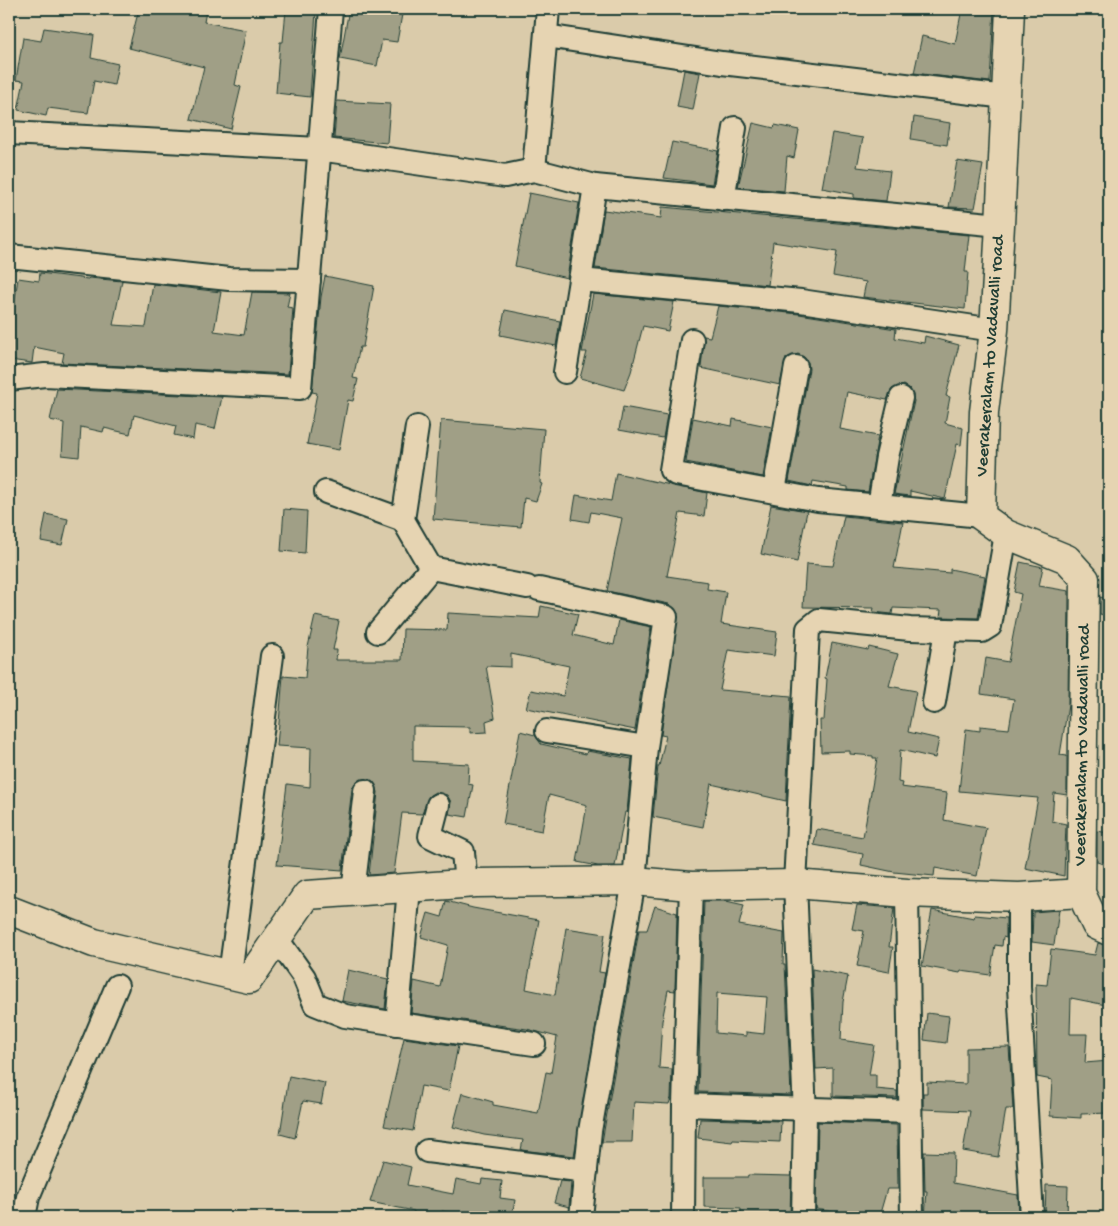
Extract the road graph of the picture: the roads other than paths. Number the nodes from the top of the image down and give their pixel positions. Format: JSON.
{"nodes":[{"id":1,"x":330,"y":9,"type":"edge"},
{"id":2,"x":548,"y":9,"type":"edge"},
{"id":3,"x":1010,"y":9,"type":"edge"},
{"id":4,"x":546,"y":36,"type":"junction"},
{"id":5,"x":1006,"y":97,"type":"junction"},
{"id":6,"x":736,"y":128,"type":"dead end"},
{"id":7,"x":9,"y":133,"type":"edge"},
{"id":8,"x":319,"y":149,"type":"junction"},
{"id":9,"x":534,"y":170,"type":"junction"},
{"id":10,"x":595,"y":186,"type":"junction"},
{"id":11,"x":723,"y":199,"type":"junction"},
{"id":12,"x":1000,"y":225,"type":"junction"},
{"id":13,"x":9,"y":256,"type":"edge"},
{"id":14,"x":309,"y":280,"type":"junction"},
{"id":15,"x":580,"y":280,"type":"junction"},
{"id":16,"x":994,"y":330,"type":"junction"},
{"id":17,"x":692,"y":340,"type":"dead end"},
{"id":18,"x":796,"y":367,"type":"dead end"},
{"id":19,"x":565,"y":372,"type":"dead end"},
{"id":20,"x":9,"y":379,"type":"edge"},
{"id":21,"x":900,"y":398,"type":"dead end"},
{"id":22,"x":417,"y":427,"type":"dead end"},
{"id":23,"x":774,"y":491,"type":"junction"},
{"id":24,"x":326,"y":492,"type":"dead end"},
{"id":25,"x":879,"y":506,"type":"junction"},
{"id":26,"x":981,"y":516,"type":"junction"},
{"id":27,"x":403,"y":520,"type":"junction"},
{"id":28,"x":1006,"y":534,"type":"junction"},
{"id":29,"x":431,"y":568,"type":"junction"},
{"id":30,"x":946,"y":630,"type":"junction"},
{"id":31,"x":378,"y":632,"type":"dead end"},
{"id":32,"x":272,"y":656,"type":"dead end"},
{"id":33,"x":934,"y":702,"type":"dead end"},
{"id":34,"x":547,"y":731,"type":"dead end"},
{"id":35,"x":646,"y":747,"type":"junction"},
{"id":36,"x":365,"y":791,"type":"dead end"},
{"id":37,"x":438,"y":805,"type":"dead end"},
{"id":38,"x":634,"y":881,"type":"junction"},
{"id":39,"x":466,"y":884,"type":"junction"},
{"id":40,"x":795,"y":884,"type":"junction"},
{"id":41,"x":691,"y":886,"type":"junction"},
{"id":42,"x":409,"y":888,"type":"junction"},
{"id":43,"x":353,"y":892,"type":"junction"},
{"id":44,"x":907,"y":893,"type":"junction"},
{"id":45,"x":1081,"y":894,"type":"junction"},
{"id":46,"x":1019,"y":897,"type":"junction"},
{"id":47,"x":9,"y":910,"type":"edge"},
{"id":48,"x":1109,"y":931,"type":"edge"},
{"id":49,"x":277,"y":939,"type":"junction"},
{"id":50,"x":230,"y":975,"type":"junction"},
{"id":51,"x":117,"y":986,"type":"dead end"},
{"id":52,"x":397,"y":1024,"type":"junction"},
{"id":53,"x":534,"y":1044,"type":"dead end"},
{"id":54,"x":684,"y":1105,"type":"junction"},
{"id":55,"x":805,"y":1108,"type":"junction"},
{"id":56,"x":910,"y":1112,"type":"junction"},
{"id":57,"x":427,"y":1151,"type":"dead end"},
{"id":58,"x":586,"y":1171,"type":"junction"},
{"id":59,"x":24,"y":1217,"type":"edge"},
{"id":60,"x":581,"y":1217,"type":"edge"},
{"id":61,"x":683,"y":1217,"type":"edge"},
{"id":62,"x":803,"y":1217,"type":"edge"},
{"id":63,"x":912,"y":1217,"type":"edge"},
{"id":64,"x":1032,"y":1217,"type":"edge"}],
"edges":[{"from":1,"to":8,"type":"street"},
{"from":2,"to":4,"type":"street"},
{"from":3,"to":5,"type":"street","name":"Veerakeralam to Vadavalli road"},
{"from":4,"to":5,"type":"street"},
{"from":4,"to":9,"type":"street"},
{"from":5,"to":12,"type":"street","name":"Veerakeralam to Vadavalli road"},
{"from":6,"to":11,"type":"street"},
{"from":7,"to":8,"type":"street"},
{"from":8,"to":9,"type":"street"},
{"from":8,"to":14,"type":"street"},
{"from":9,"to":10,"type":"street"},
{"from":10,"to":11,"type":"street"},
{"from":10,"to":15,"type":"street"},
{"from":11,"to":12,"type":"street"},
{"from":12,"to":16,"type":"street","name":"Veerakeralam to Vadavalli road"},
{"from":13,"to":14,"type":"street"},
{"from":14,"to":20,"type":"street"},
{"from":15,"to":16,"type":"street"},
{"from":15,"to":19,"type":"street"},
{"from":16,"to":26,"type":"street","name":"Veerakeralam to Vadavalli road"},
{"from":17,"to":23,"type":"street"},
{"from":18,"to":23,"type":"street"},
{"from":21,"to":25,"type":"street"},
{"from":22,"to":27,"type":"street"},
{"from":23,"to":25,"type":"street"},
{"from":24,"to":27,"type":"street"},
{"from":25,"to":26,"type":"street"},
{"from":26,"to":28,"type":"street","name":"Veerakeralam to Vadavalli road"},
{"from":27,"to":29,"type":"street"},
{"from":28,"to":30,"type":"street"},
{"from":28,"to":45,"type":"street","name":"Veerakeralam to Vadavalli road"},
{"from":29,"to":31,"type":"street"},
{"from":29,"to":35,"type":"street"},
{"from":30,"to":33,"type":"street"},
{"from":30,"to":40,"type":"street"},
{"from":32,"to":50,"type":"street"},
{"from":34,"to":35,"type":"street"},
{"from":35,"to":38,"type":"street"},
{"from":36,"to":43,"type":"street"},
{"from":37,"to":39,"type":"street"},
{"from":38,"to":39,"type":"street"},
{"from":38,"to":41,"type":"street"},
{"from":38,"to":58,"type":"street"},
{"from":39,"to":42,"type":"street"},
{"from":40,"to":41,"type":"street"},
{"from":40,"to":44,"type":"street"},
{"from":40,"to":55,"type":"street"},
{"from":41,"to":54,"type":"street"},
{"from":42,"to":43,"type":"street"},
{"from":42,"to":52,"type":"street"},
{"from":43,"to":49,"type":"street"},
{"from":44,"to":46,"type":"street"},
{"from":44,"to":56,"type":"street"},
{"from":45,"to":46,"type":"street"},
{"from":45,"to":48,"type":"street","name":"Veerakeralam to Vadavalli road"},
{"from":46,"to":64,"type":"street"},
{"from":47,"to":50,"type":"street"},
{"from":49,"to":50,"type":"street"},
{"from":49,"to":52,"type":"street"},
{"from":51,"to":59,"type":"street"},
{"from":52,"to":53,"type":"street"},
{"from":54,"to":55,"type":"street"},
{"from":54,"to":61,"type":"street"},
{"from":55,"to":56,"type":"street"},
{"from":55,"to":62,"type":"street"},
{"from":56,"to":63,"type":"street"},
{"from":57,"to":58,"type":"street"},
{"from":58,"to":60,"type":"street"}]}
